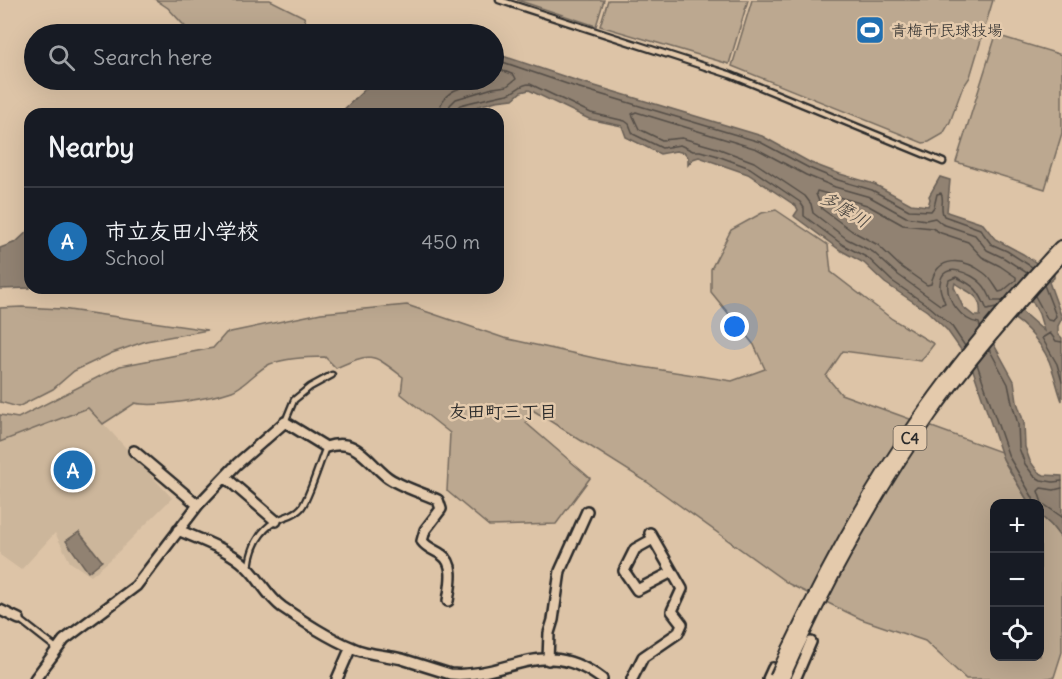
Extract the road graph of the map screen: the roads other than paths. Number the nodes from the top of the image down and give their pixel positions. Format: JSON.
{"nodes":[{"id":1,"x":499,"y":0,"type":"edge"},
{"id":2,"x":943,"y":162,"type":"dead end"},
{"id":3,"x":1062,"y":250,"type":"edge"},
{"id":4,"x":1062,"y":259,"type":"edge"},
{"id":5,"x":332,"y":375,"type":"dead end"},
{"id":6,"x":285,"y":422,"type":"junction"},
{"id":7,"x":326,"y":447,"type":"junction"},
{"id":8,"x":134,"y":451,"type":"dead end"},
{"id":9,"x":225,"y":477,"type":"junction"},
{"id":10,"x":198,"y":505,"type":"junction"},
{"id":11,"x":587,"y":511,"type":"dead end"},
{"id":12,"x":276,"y":521,"type":"junction"},
{"id":13,"x":178,"y":530,"type":"junction"},
{"id":14,"x":248,"y":568,"type":"junction"},
{"id":15,"x":672,"y":572,"type":"junction"},
{"id":16,"x":448,"y":601,"type":"dead end"},
{"id":17,"x":0,"y":610,"type":"edge"},
{"id":18,"x":19,"y":619,"type":"joint"},
{"id":19,"x":811,"y":642,"type":"dead end"},
{"id":20,"x":351,"y":647,"type":"junction"},
{"id":21,"x":56,"y":648,"type":"junction"},
{"id":22,"x":548,"y":660,"type":"junction"},
{"id":23,"x":35,"y":679,"type":"edge"},
{"id":24,"x":337,"y":679,"type":"edge"},
{"id":25,"x":603,"y":679,"type":"edge"},
{"id":26,"x":632,"y":679,"type":"edge"},
{"id":27,"x":768,"y":679,"type":"edge"},
{"id":28,"x":779,"y":679,"type":"edge"},
{"id":29,"x":786,"y":679,"type":"edge"}],
"edges":[{"from":1,"to":2,"type":"lane"},
{"from":3,"to":28,"type":"highway","number":"C4","bridge":true},
{"from":4,"to":29,"type":"highway","number":"C4"},
{"from":5,"to":6,"type":"lane"},
{"from":6,"to":7,"type":"street"},
{"from":6,"to":9,"type":"street"},
{"from":7,"to":12,"type":"lane"},
{"from":7,"to":16,"type":"street"},
{"from":8,"to":10,"type":"street"},
{"from":9,"to":10,"type":"street"},
{"from":9,"to":12,"type":"street"},
{"from":10,"to":13,"type":"street"},
{"from":11,"to":22,"type":"street"},
{"from":12,"to":14,"type":"lane"},
{"from":13,"to":14,"type":"street"},
{"from":13,"to":21,"type":"street"},
{"from":14,"to":20,"type":"street"},
{"from":15,"to":15,"type":"street"},
{"from":15,"to":26,"type":"street"},
{"from":17,"to":18,"type":"street"},
{"from":18,"to":21,"type":"lane"},
{"from":19,"to":27,"type":"street"},
{"from":20,"to":22,"type":"street"},
{"from":20,"to":24,"type":"street"},
{"from":21,"to":23,"type":"street"},
{"from":22,"to":25,"type":"street"}]}
